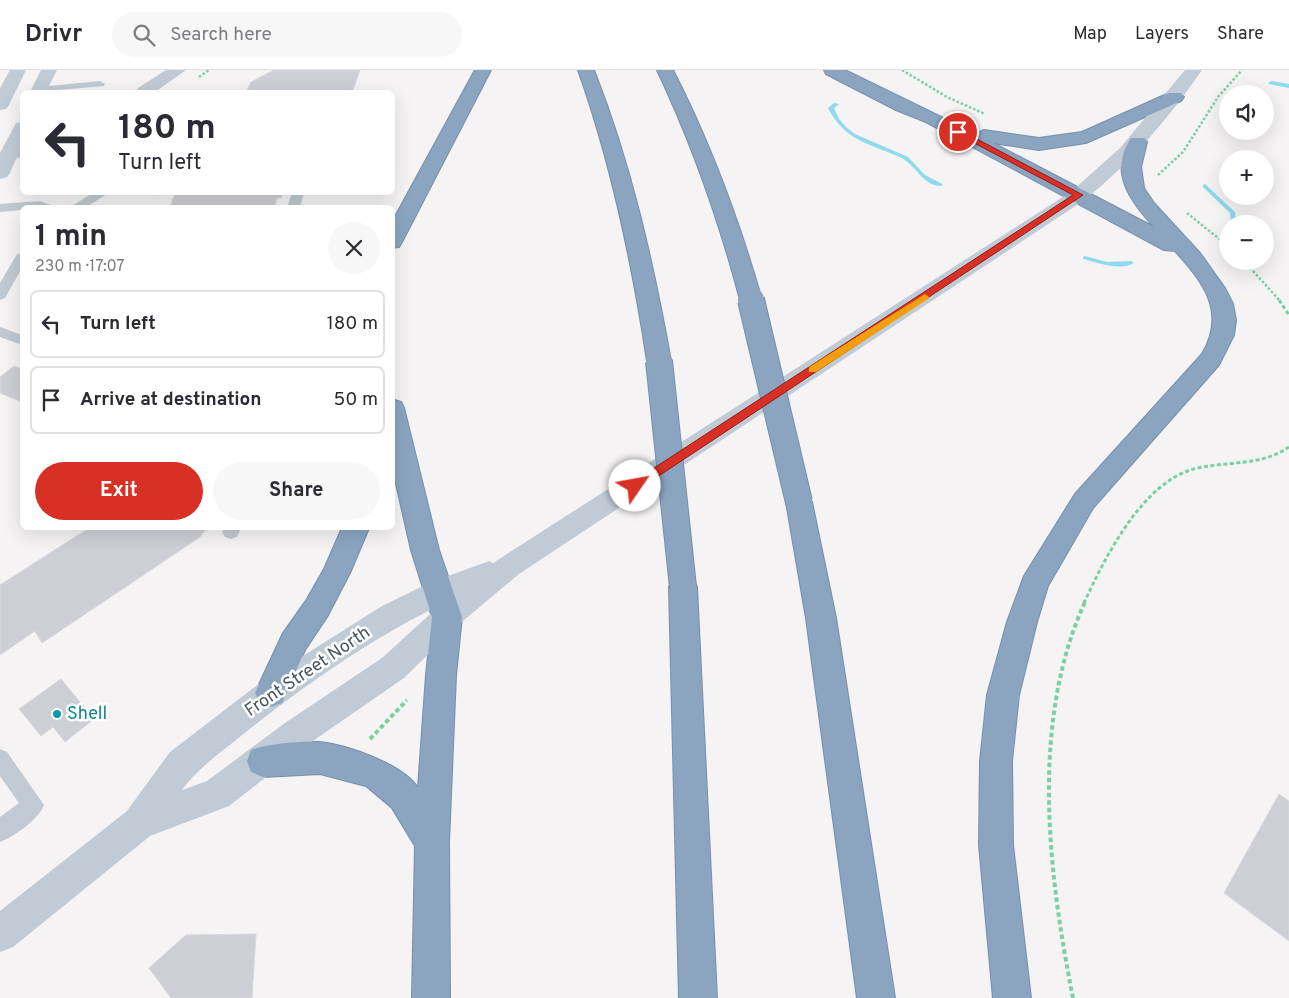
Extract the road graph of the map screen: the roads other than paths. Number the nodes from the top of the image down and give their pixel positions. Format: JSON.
{"nodes":[{"id":1,"x":18,"y":70,"type":"edge"},
{"id":2,"x":49,"y":70,"type":"edge"},
{"id":3,"x":178,"y":70,"type":"edge"},
{"id":4,"x":483,"y":70,"type":"edge"},
{"id":5,"x":586,"y":70,"type":"edge"},
{"id":6,"x":665,"y":70,"type":"edge"},
{"id":7,"x":832,"y":70,"type":"edge"},
{"id":8,"x":855,"y":70,"type":"edge"},
{"id":9,"x":1194,"y":70,"type":"edge"},
{"id":10,"x":100,"y":84,"type":"dead end"},
{"id":11,"x":39,"y":90,"type":"edge"},
{"id":12,"x":48,"y":90,"type":"edge"},
{"id":13,"x":147,"y":90,"type":"edge"},
{"id":14,"x":1175,"y":97,"type":"junction"},
{"id":15,"x":0,"y":105,"type":"edge"},
{"id":16,"x":932,"y":118,"type":"junction"},
{"id":17,"x":958,"y":132,"type":"junction"},
{"id":18,"x":20,"y":135,"type":"edge"},
{"id":19,"x":1138,"y":142,"type":"junction"},
{"id":20,"x":16,"y":153,"type":"edge"},
{"id":21,"x":0,"y":173,"type":"edge"},
{"id":22,"x":99,"y":195,"type":"edge"},
{"id":23,"x":1078,"y":195,"type":"junction"},
{"id":24,"x":81,"y":205,"type":"edge"},
{"id":25,"x":20,"y":206,"type":"edge"},
{"id":26,"x":0,"y":208,"type":"edge"},
{"id":27,"x":395,"y":236,"type":"edge"},
{"id":28,"x":20,"y":261,"type":"edge"},
{"id":29,"x":1202,"y":268,"type":"junction"},
{"id":30,"x":0,"y":296,"type":"edge"},
{"id":31,"x":0,"y":331,"type":"edge"},
{"id":32,"x":20,"y":339,"type":"edge"},
{"id":33,"x":395,"y":421,"type":"edge"},
{"id":34,"x":354,"y":530,"type":"edge"},
{"id":35,"x":443,"y":604,"type":"junction"},
{"id":36,"x":271,"y":693,"type":"junction"},
{"id":37,"x":0,"y":758,"type":"edge"},
{"id":38,"x":263,"y":761,"type":"junction"},
{"id":39,"x":139,"y":823,"type":"junction"},
{"id":40,"x":0,"y":831,"type":"edge"},
{"id":41,"x":432,"y":842,"type":"junction"},
{"id":42,"x":0,"y":934,"type":"edge"},
{"id":43,"x":431,"y":998,"type":"edge"},
{"id":44,"x":698,"y":998,"type":"edge"},
{"id":45,"x":876,"y":998,"type":"edge"},
{"id":46,"x":1012,"y":998,"type":"edge"}],
"edges":[{"from":1,"to":15,"type":"main road"},
{"from":2,"to":11,"type":"main road"},
{"from":3,"to":13,"type":"street"},
{"from":4,"to":27,"type":"highway"},
{"from":5,"to":44,"type":"highway","bridge":true},
{"from":6,"to":45,"type":"highway","bridge":true},
{"from":7,"to":16,"type":"highway"},
{"from":8,"to":16,"type":"highway"},
{"from":9,"to":14,"type":"main road","name":"Front Street North"},
{"from":10,"to":12,"type":"lane"},
{"from":14,"to":17,"type":"highway"},
{"from":14,"to":19,"type":"main road","name":"Front Street North"},
{"from":16,"to":17,"type":"highway"},
{"from":17,"to":23,"type":"highway"},
{"from":18,"to":20,"type":"main road"},
{"from":19,"to":23,"type":"main road","name":"Front Street North"},
{"from":19,"to":29,"type":"highway"},
{"from":20,"to":21,"type":"main road"},
{"from":22,"to":24,"type":"lane"},
{"from":23,"to":29,"type":"highway"},
{"from":23,"to":35,"type":"main road","name":"Front Street North"},
{"from":25,"to":26,"type":"lane"},
{"from":28,"to":30,"type":"lane"},
{"from":29,"to":46,"type":"highway"},
{"from":31,"to":32,"type":"lane"},
{"from":33,"to":35,"type":"highway"},
{"from":34,"to":36,"type":"highway"},
{"from":35,"to":36,"type":"main road","name":"Front Street North"},
{"from":35,"to":38,"type":"main road","name":"Front Street North"},
{"from":35,"to":41,"type":"highway"},
{"from":36,"to":39,"type":"main road","name":"Front Street North"},
{"from":37,"to":40,"type":"lane"},
{"from":38,"to":39,"type":"main road","name":"Front Street North"},
{"from":38,"to":41,"type":"highway"},
{"from":39,"to":42,"type":"main road","name":"Front Street North"},
{"from":41,"to":43,"type":"highway"}]}
